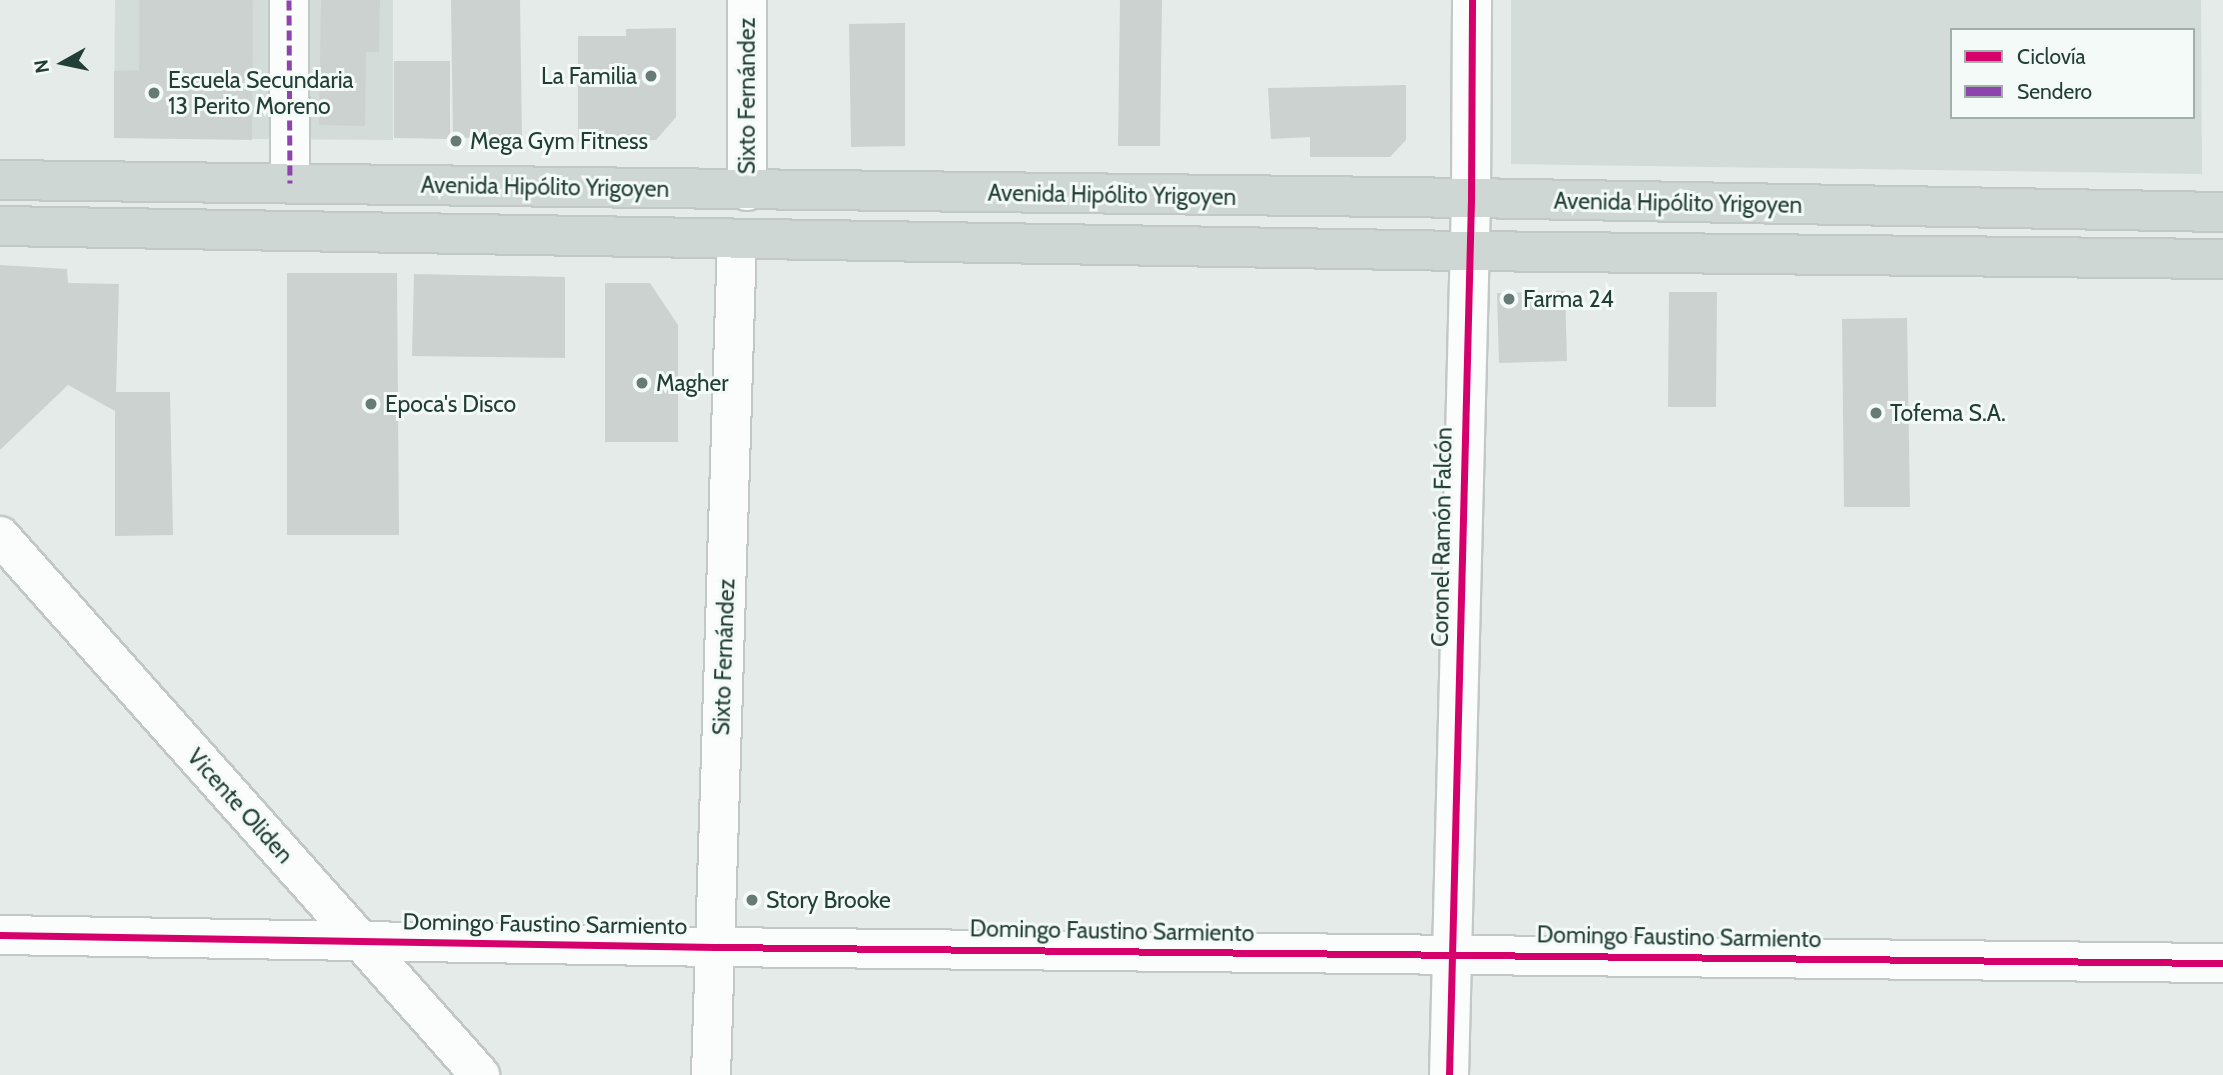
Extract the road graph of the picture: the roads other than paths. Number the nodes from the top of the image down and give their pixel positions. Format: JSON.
{"nodes":[{"id":1,"x":289,"y":0,"type":"edge"},
{"id":2,"x":747,"y":0,"type":"edge"},
{"id":3,"x":1472,"y":0,"type":"edge"},
{"id":4,"x":0,"y":180,"type":"edge"},
{"id":5,"x":290,"y":183,"type":"junction"},
{"id":6,"x":747,"y":191,"type":"junction"},
{"id":7,"x":1471,"y":198,"type":"junction"},
{"id":8,"x":2223,"y":212,"type":"edge"},
{"id":9,"x":0,"y":226,"type":"edge"},
{"id":10,"x":737,"y":240,"type":"junction"},
{"id":11,"x":1468,"y":251,"type":"junction"},
{"id":12,"x":2223,"y":259,"type":"edge"},
{"id":13,"x":0,"y":536,"type":"edge"},
{"id":14,"x":0,"y":935,"type":"edge"},
{"id":15,"x":359,"y":940,"type":"junction"},
{"id":16,"x":715,"y":947,"type":"junction"},
{"id":17,"x":1451,"y":953,"type":"junction"},
{"id":18,"x":2223,"y":963,"type":"edge"},
{"id":19,"x":480,"y":1075,"type":"edge"},
{"id":20,"x":711,"y":1075,"type":"edge"},
{"id":21,"x":1449,"y":1075,"type":"edge"}],
"edges":[{"from":1,"to":5,"type":"street"},
{"from":2,"to":6,"type":"street","name":"Sixto Fernández"},
{"from":3,"to":7,"type":"street","name":"Coronel Ramón Falcón"},
{"from":4,"to":5,"type":"main road","name":"Avenida Hipólito Yrigoyen"},
{"from":5,"to":6,"type":"main road","name":"Avenida Hipólito Yrigoyen"},
{"from":6,"to":7,"type":"main road","name":"Avenida Hipólito Yrigoyen"},
{"from":7,"to":8,"type":"main road","name":"Avenida Hipólito Yrigoyen"},
{"from":7,"to":11,"type":"street","name":"Coronel Ramón Falcón"},
{"from":9,"to":10,"type":"main road"},
{"from":10,"to":11,"type":"main road"},
{"from":10,"to":16,"type":"street","name":"Sixto Fernández"},
{"from":11,"to":12,"type":"main road"},
{"from":11,"to":17,"type":"street","name":"Coronel Ramón Falcón"},
{"from":13,"to":15,"type":"street","name":"Vicente Oliden"},
{"from":14,"to":15,"type":"street","name":"Domingo Faustino Sarmiento"},
{"from":15,"to":16,"type":"street","name":"Domingo Faustino Sarmiento"},
{"from":15,"to":19,"type":"street","name":"Vicente Oliden"},
{"from":16,"to":17,"type":"street","name":"Domingo Faustino Sarmiento"},
{"from":16,"to":20,"type":"street","name":"Sixto Fernández"},
{"from":17,"to":18,"type":"street","name":"Domingo Faustino Sarmiento"},
{"from":17,"to":21,"type":"street","name":"Coronel Ramón Falcón"}]}
